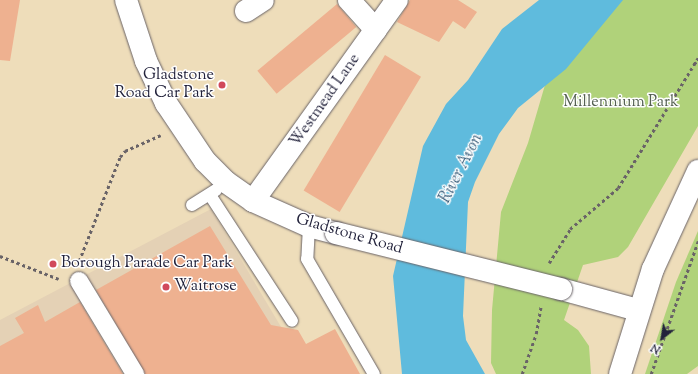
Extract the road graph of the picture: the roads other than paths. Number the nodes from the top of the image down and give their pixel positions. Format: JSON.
{"nodes":[{"id":1,"x":126,"y":0,"type":"edge"},
{"id":2,"x":349,"y":0,"type":"edge"},
{"id":3,"x":397,"y":0,"type":"edge"},
{"id":4,"x":376,"y":30,"type":"junction"},
{"id":5,"x":698,"y":171,"type":"edge"},
{"id":6,"x":218,"y":188,"type":"junction"},
{"id":7,"x":253,"y":201,"type":"junction"},
{"id":8,"x":192,"y":205,"type":"dead end"},
{"id":9,"x":309,"y":226,"type":"junction"},
{"id":10,"x":80,"y":279,"type":"road end"},
{"id":11,"x":638,"y":310,"type":"junction"},
{"id":12,"x":292,"y":321,"type":"dead end"},
{"id":13,"x":135,"y":374,"type":"edge"},
{"id":14,"x":374,"y":374,"type":"edge"},
{"id":15,"x":620,"y":374,"type":"edge"}],
"edges":[{"from":1,"to":6,"type":"street","name":"Gladstone Road"},
{"from":2,"to":4,"type":"street"},
{"from":3,"to":4,"type":"street","name":"Westmead Lane"},
{"from":4,"to":7,"type":"street","name":"Westmead Lane"},
{"from":5,"to":11,"type":"street"},
{"from":6,"to":7,"type":"street","name":"Gladstone Road"},
{"from":6,"to":8,"type":"lane"},
{"from":6,"to":12,"type":"lane"},
{"from":7,"to":9,"type":"street","name":"Gladstone Road"},
{"from":9,"to":11,"type":"street","name":"Gladstone Road","bridge":true},
{"from":9,"to":14,"type":"lane"},
{"from":10,"to":13,"type":"street"},
{"from":11,"to":15,"type":"street"}]}
